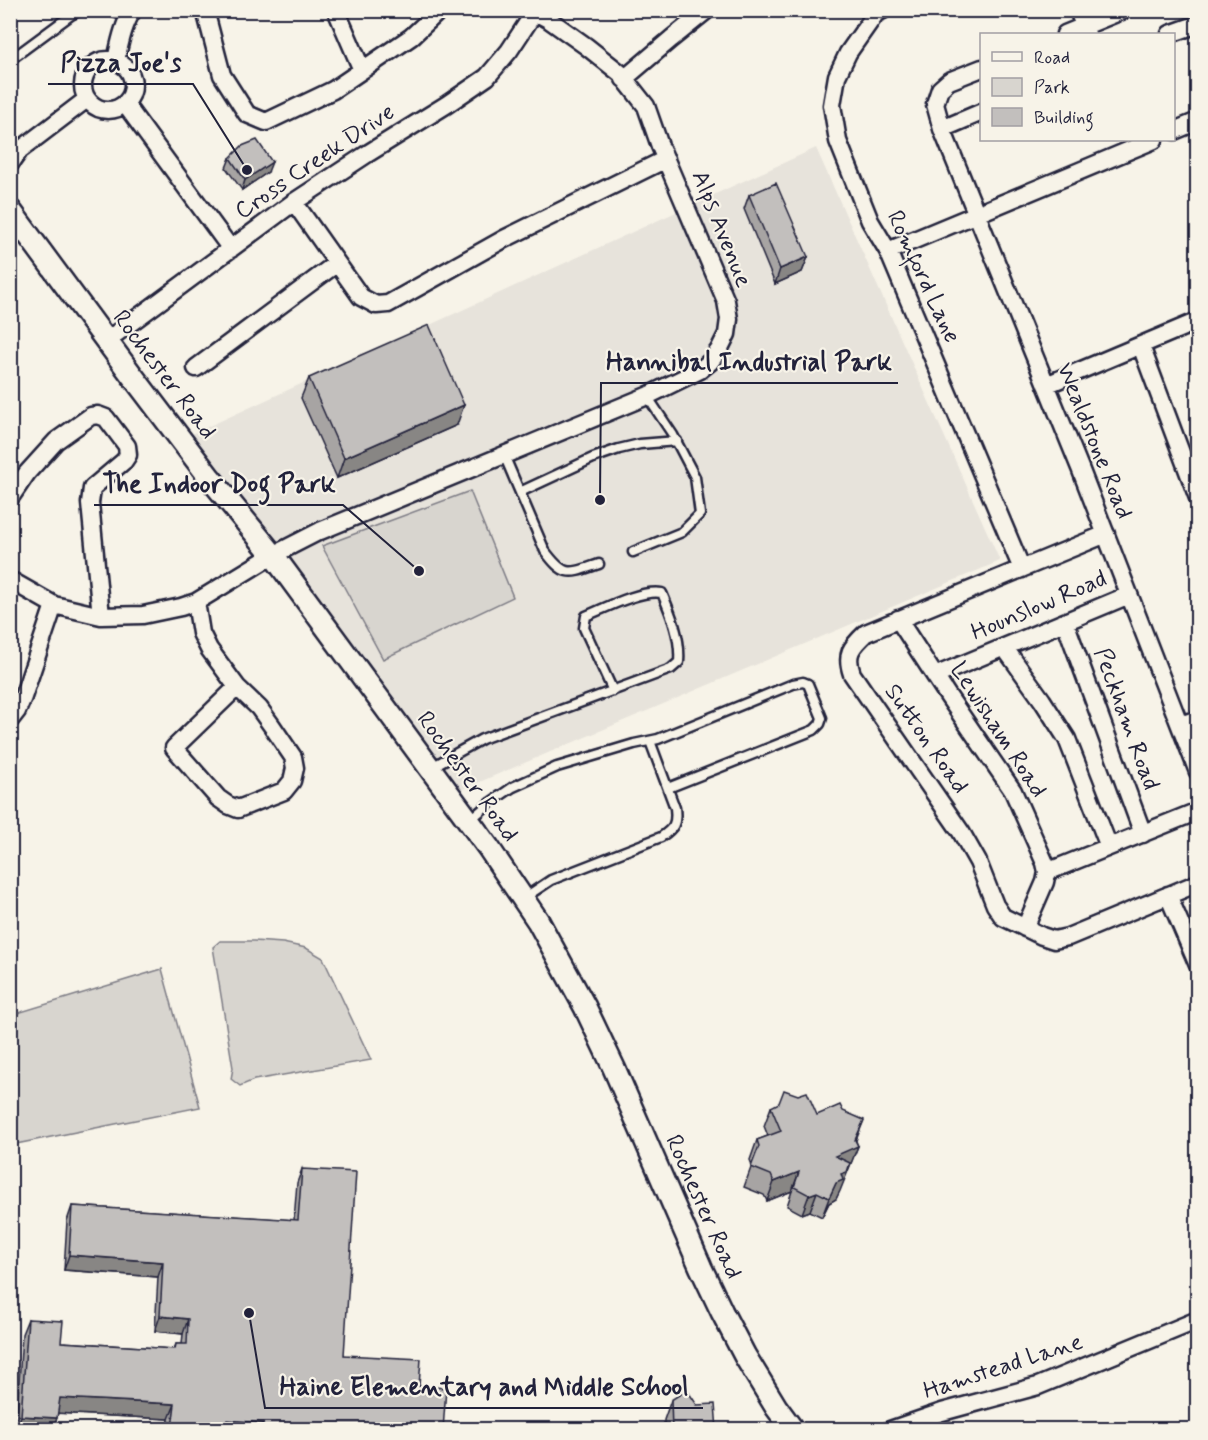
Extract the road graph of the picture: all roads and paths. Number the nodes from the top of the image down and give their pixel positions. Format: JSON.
{"nodes":[{"id":1,"x":80,"y":10,"type":"edge"},
{"id":2,"x":107,"y":10,"type":"edge"},
{"id":3,"x":205,"y":10,"type":"edge"},
{"id":4,"x":336,"y":10,"type":"edge"},
{"id":5,"x":441,"y":10,"type":"edge"},
{"id":6,"x":707,"y":10,"type":"edge"},
{"id":7,"x":883,"y":10,"type":"edge"},
{"id":8,"x":1078,"y":10,"type":"edge"},
{"id":9,"x":1125,"y":10,"type":"edge"},
{"id":10,"x":535,"y":11,"type":"edge"},
{"id":11,"x":131,"y":14,"type":"edge"},
{"id":12,"x":1197,"y":24,"type":"edge"},
{"id":13,"x":1085,"y":31,"type":"edge"},
{"id":14,"x":1173,"y":33,"type":"edge"},
{"id":15,"x":10,"y":60,"type":"edge"},
{"id":16,"x":116,"y":60,"type":"junction"},
{"id":17,"x":980,"y":68,"type":"edge"},
{"id":18,"x":362,"y":70,"type":"junction"},
{"id":19,"x":624,"y":79,"type":"junction"},
{"id":20,"x":87,"y":99,"type":"junction"},
{"id":21,"x":125,"y":104,"type":"junction"},
{"id":22,"x":980,"y":112,"type":"edge"},
{"id":23,"x":1197,"y":121,"type":"edge"},
{"id":24,"x":942,"y":129,"type":"junction"},
{"id":25,"x":1175,"y":130,"type":"edge"},
{"id":26,"x":1152,"y":141,"type":"edge"},
{"id":27,"x":14,"y":156,"type":"edge"},
{"id":28,"x":666,"y":159,"type":"junction"},
{"id":29,"x":294,"y":202,"type":"junction"},
{"id":30,"x":10,"y":210,"type":"edge"},
{"id":31,"x":977,"y":215,"type":"junction"},
{"id":32,"x":231,"y":249,"type":"junction"},
{"id":33,"x":888,"y":251,"type":"junction"},
{"id":34,"x":337,"y":262,"type":"junction"},
{"id":35,"x":1197,"y":321,"type":"edge"},
{"id":36,"x":106,"y":341,"type":"junction"},
{"id":37,"x":1141,"y":346,"type":"junction"},
{"id":38,"x":196,"y":368,"type":"dead end"},
{"id":39,"x":1046,"y":385,"type":"junction"},
{"id":40,"x":647,"y":396,"type":"junction"},
{"id":41,"x":676,"y":441,"type":"junction"},
{"id":42,"x":504,"y":455,"type":"junction"},
{"id":43,"x":520,"y":492,"type":"junction"},
{"id":44,"x":10,"y":498,"type":"edge"},
{"id":45,"x":1197,"y":498,"type":"edge"},
{"id":46,"x":1106,"y":534,"type":"junction"},
{"id":47,"x":633,"y":552,"type":"dead end"},
{"id":48,"x":273,"y":555,"type":"junction"},
{"id":49,"x":599,"y":564,"type":"dead end"},
{"id":50,"x":1022,"y":569,"type":"junction"},
{"id":51,"x":10,"y":580,"type":"edge"},
{"id":52,"x":1129,"y":595,"type":"junction"},
{"id":53,"x":196,"y":602,"type":"junction"},
{"id":54,"x":54,"y":605,"type":"junction"},
{"id":55,"x":100,"y":616,"type":"junction"},
{"id":56,"x":898,"y":620,"type":"junction"},
{"id":57,"x":1065,"y":622,"type":"junction"},
{"id":58,"x":1004,"y":647,"type":"junction"},
{"id":59,"x":935,"y":676,"type":"junction"},
{"id":60,"x":237,"y":687,"type":"junction"},
{"id":61,"x":613,"y":691,"type":"junction"},
{"id":62,"x":1197,"y":719,"type":"edge"},
{"id":63,"x":10,"y":720,"type":"edge"},
{"id":64,"x":1180,"y":725,"type":"junction"},
{"id":65,"x":650,"y":741,"type":"junction"},
{"id":66,"x":429,"y":768,"type":"junction"},
{"id":67,"x":1197,"y":772,"type":"edge"},
{"id":68,"x":668,"y":788,"type":"junction"},
{"id":69,"x":1197,"y":811,"type":"edge"},
{"id":70,"x":468,"y":821,"type":"junction"},
{"id":71,"x":1143,"y":834,"type":"junction"},
{"id":72,"x":1109,"y":847,"type":"junction"},
{"id":73,"x":1047,"y":872,"type":"junction"},
{"id":74,"x":1197,"y":883,"type":"edge"},
{"id":75,"x":1168,"y":895,"type":"junction"},
{"id":76,"x":523,"y":899,"type":"junction"},
{"id":77,"x":1025,"y":928,"type":"junction"},
{"id":78,"x":1197,"y":965,"type":"edge"},
{"id":79,"x":1197,"y":1320,"type":"edge"},
{"id":80,"x":793,"y":1430,"type":"edge"},
{"id":81,"x":890,"y":1430,"type":"edge"}],
"edges":[{"from":1,"to":15,"type":"lane"},
{"from":2,"to":11,"type":"lane"},
{"from":3,"to":18,"type":"street"},
{"from":4,"to":18,"type":"street"},
{"from":5,"to":18,"type":"street"},
{"from":6,"to":19,"type":"street"},
{"from":7,"to":33,"type":"street","name":"Romford Lane"},
{"from":8,"to":13,"type":"street"},
{"from":9,"to":13,"type":"street"},
{"from":10,"to":19,"type":"street","name":"Alps Avenue"},
{"from":10,"to":29,"type":"street","name":"Cross Creek Drive"},
{"from":11,"to":16,"type":"street"},
{"from":12,"to":14,"type":"street"},
{"from":16,"to":20,"type":"street"},
{"from":16,"to":21,"type":"street"},
{"from":17,"to":24,"type":"street","name":"Wealdstone Road"},
{"from":19,"to":28,"type":"street","name":"Alps Avenue"},
{"from":20,"to":21,"type":"street"},
{"from":20,"to":27,"type":"street"},
{"from":21,"to":32,"type":"street"},
{"from":22,"to":24,"type":"street"},
{"from":23,"to":25,"type":"street"},
{"from":24,"to":31,"type":"street","name":"Wealdstone Road"},
{"from":26,"to":31,"type":"street"},
{"from":28,"to":34,"type":"street"},
{"from":28,"to":40,"type":"street","name":"Alps Avenue"},
{"from":29,"to":32,"type":"street","name":"Cross Creek Drive"},
{"from":29,"to":34,"type":"street"},
{"from":30,"to":36,"type":"street","name":"Rochester Road"},
{"from":31,"to":33,"type":"street"},
{"from":31,"to":39,"type":"street","name":"Wealdstone Road"},
{"from":32,"to":36,"type":"street","name":"Cross Creek Drive"},
{"from":33,"to":50,"type":"street","name":"Romford Lane"},
{"from":34,"to":38,"type":"street"},
{"from":35,"to":37,"type":"street"},
{"from":36,"to":48,"type":"street","name":"Rochester Road"},
{"from":37,"to":39,"type":"street"},
{"from":37,"to":45,"type":"street"},
{"from":39,"to":46,"type":"street","name":"Wealdstone Road"},
{"from":40,"to":41,"type":"lane"},
{"from":40,"to":42,"type":"street","name":"Alps Avenue"},
{"from":41,"to":43,"type":"lane"},
{"from":41,"to":47,"type":"lane"},
{"from":42,"to":43,"type":"lane"},
{"from":42,"to":48,"type":"street","name":"Alps Avenue"},
{"from":43,"to":49,"type":"lane"},
{"from":44,"to":55,"type":"street"},
{"from":46,"to":50,"type":"street","name":"Sutton Road"},
{"from":46,"to":52,"type":"street","name":"Wealdstone Road"},
{"from":48,"to":53,"type":"street","name":"Alps Avenue"},
{"from":48,"to":66,"type":"street","name":"Rochester Road"},
{"from":50,"to":56,"type":"street","name":"Sutton Road"},
{"from":51,"to":54,"type":"street","name":"Alps Avenue"},
{"from":52,"to":57,"type":"street","name":"Hounslow Road"},
{"from":52,"to":64,"type":"street","name":"Wealdstone Road"},
{"from":53,"to":55,"type":"street","name":"Alps Avenue"},
{"from":53,"to":60,"type":"street"},
{"from":54,"to":55,"type":"street","name":"Alps Avenue"},
{"from":54,"to":63,"type":"street"},
{"from":56,"to":59,"type":"street","name":"Lewisham Road"},
{"from":56,"to":77,"type":"street","name":"Sutton Road"},
{"from":57,"to":58,"type":"street","name":"Hounslow Road"},
{"from":57,"to":71,"type":"street","name":"Peckham Road"},
{"from":58,"to":59,"type":"street","name":"Hounslow Road"},
{"from":58,"to":72,"type":"street"},
{"from":59,"to":73,"type":"street","name":"Lewisham Road"},
{"from":60,"to":60,"type":"street"},
{"from":61,"to":61,"type":"lane"},
{"from":61,"to":66,"type":"lane"},
{"from":62,"to":64,"type":"street"},
{"from":64,"to":67,"type":"street","name":"Wealdstone Road"},
{"from":65,"to":68,"type":"lane"},
{"from":65,"to":68,"type":"lane"},
{"from":65,"to":70,"type":"lane"},
{"from":66,"to":70,"type":"street","name":"Rochester Road"},
{"from":68,"to":76,"type":"lane"},
{"from":69,"to":71,"type":"street"},
{"from":70,"to":76,"type":"street","name":"Rochester Road"},
{"from":71,"to":72,"type":"street"},
{"from":72,"to":73,"type":"street"},
{"from":73,"to":77,"type":"street"},
{"from":74,"to":75,"type":"street","name":"Sutton Road"},
{"from":75,"to":77,"type":"street","name":"Sutton Road"},
{"from":75,"to":78,"type":"street"},
{"from":76,"to":80,"type":"street","name":"Rochester Road"},
{"from":79,"to":81,"type":"street","name":"Hamstead Lane"}]}
